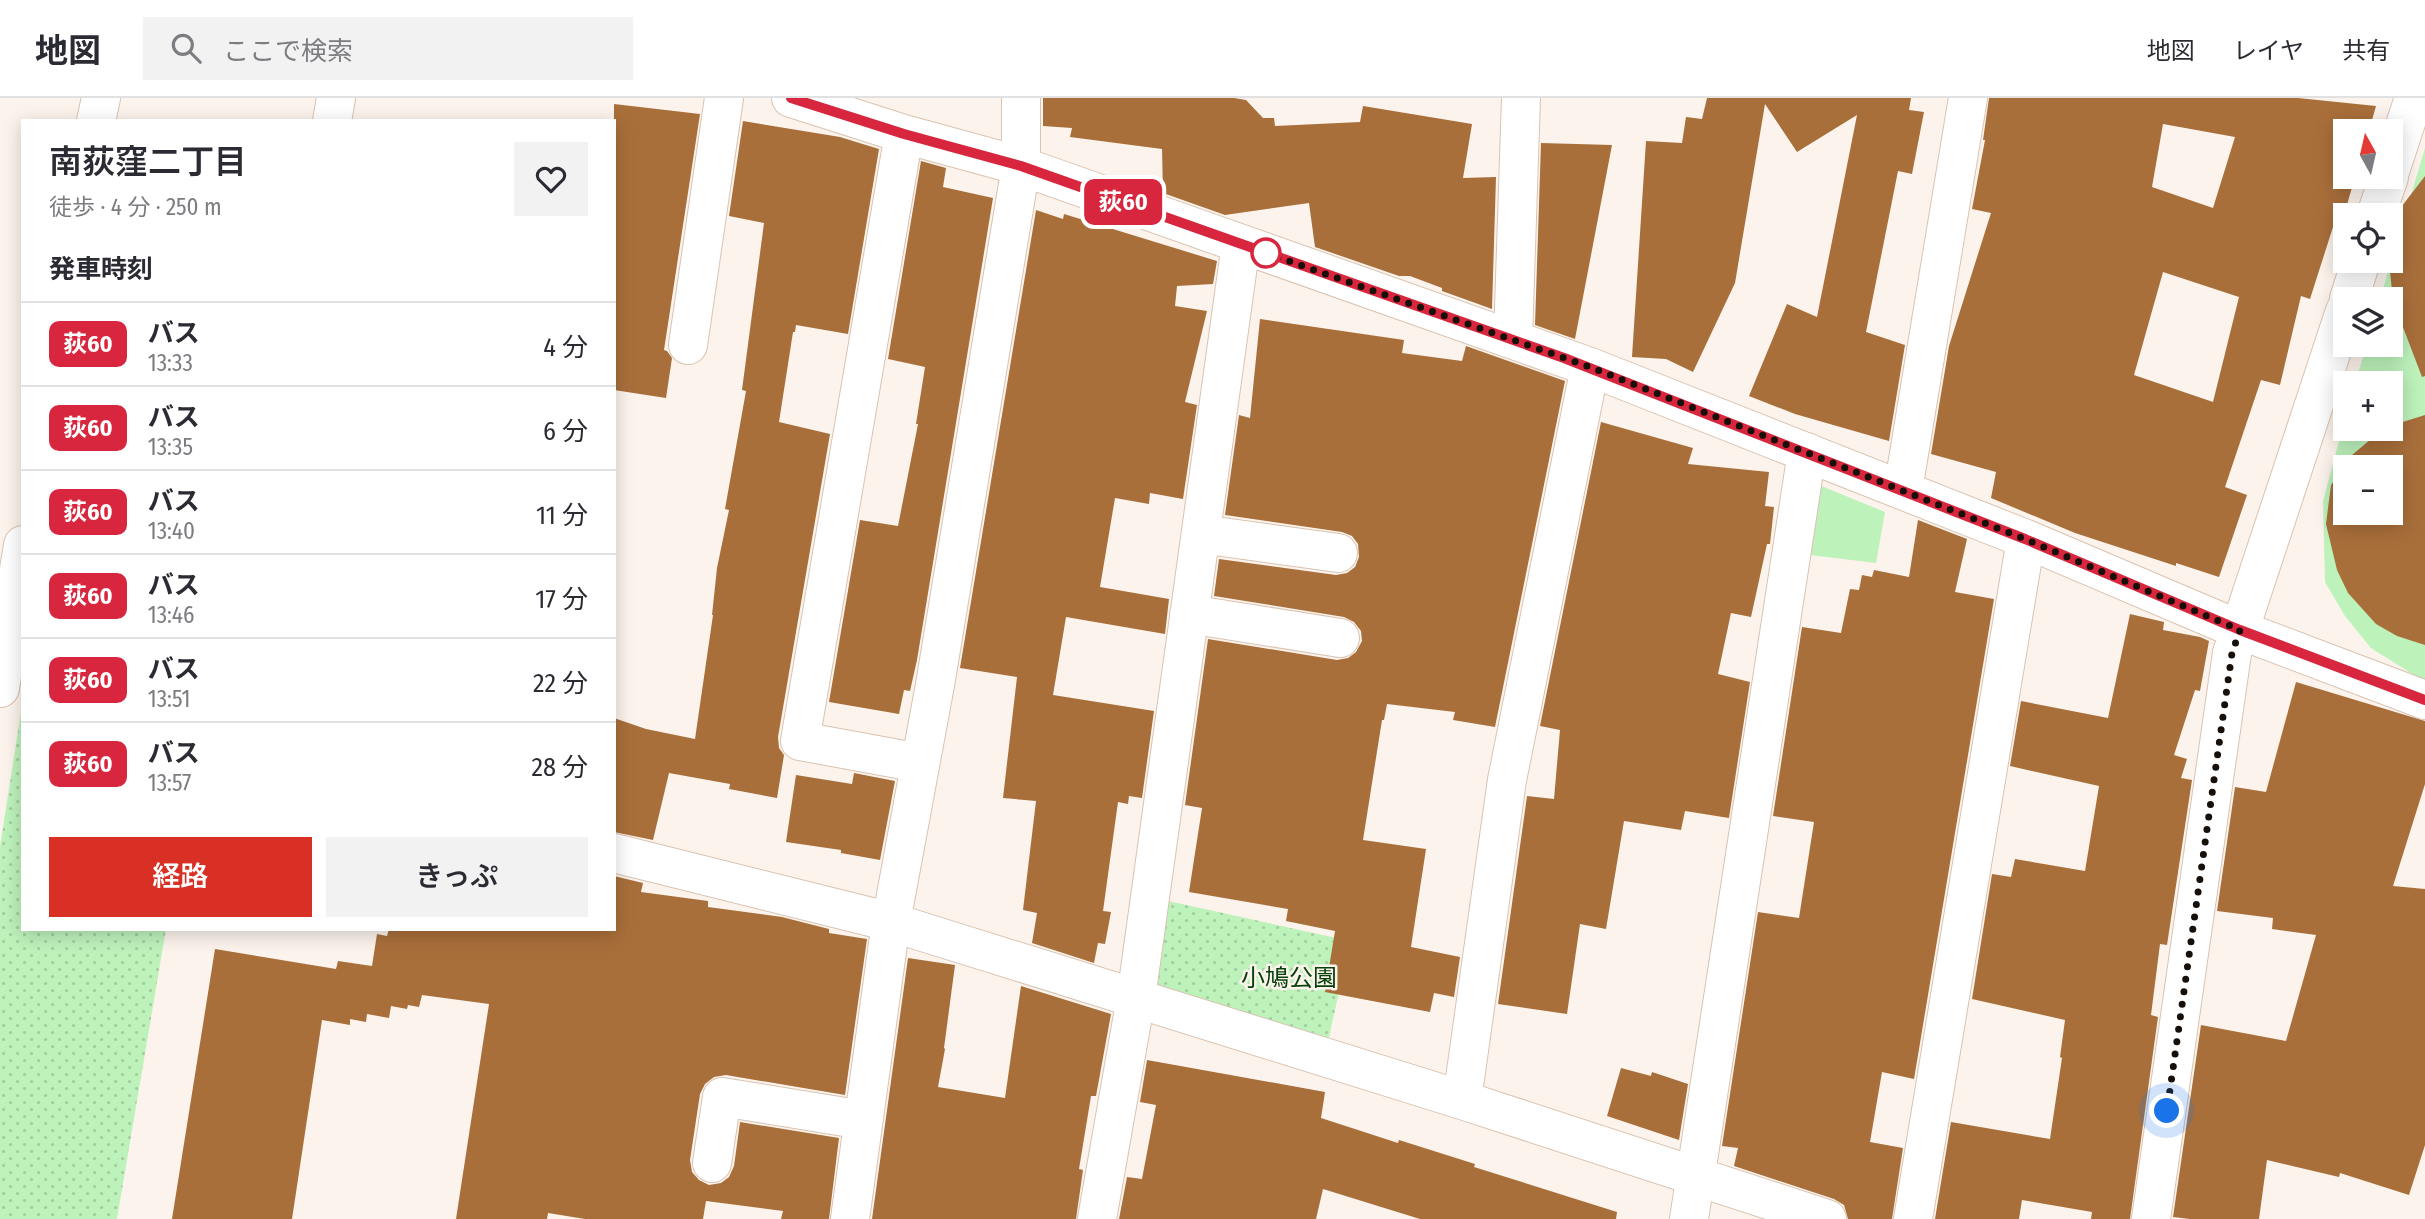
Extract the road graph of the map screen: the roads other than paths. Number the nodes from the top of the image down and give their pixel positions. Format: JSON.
{"nodes":[{"id":1,"x":101,"y":98,"type":"edge"},
{"id":2,"x":336,"y":98,"type":"edge"},
{"id":3,"x":724,"y":98,"type":"edge"},
{"id":4,"x":791,"y":98,"type":"edge"},
{"id":5,"x":1021,"y":98,"type":"edge"},
{"id":6,"x":1521,"y":98,"type":"edge"},
{"id":7,"x":1968,"y":98,"type":"edge"},
{"id":8,"x":2414,"y":98,"type":"edge"},
{"id":9,"x":96,"y":119,"type":"edge"},
{"id":10,"x":332,"y":119,"type":"edge"},
{"id":11,"x":2403,"y":131,"type":"edge"},
{"id":12,"x":904,"y":134,"type":"junction"},
{"id":13,"x":1021,"y":166,"type":"junction"},
{"id":14,"x":1241,"y":244,"type":"junction"},
{"id":15,"x":1513,"y":339,"type":"junction"},
{"id":16,"x":688,"y":345,"type":"dead end"},
{"id":17,"x":2333,"y":347,"type":"edge"},
{"id":18,"x":1590,"y":367,"type":"junction"},
{"id":19,"x":1807,"y":452,"type":"junction"},
{"id":20,"x":1902,"y":490,"type":"junction"},
{"id":21,"x":1201,"y":534,"type":"junction"},
{"id":22,"x":2025,"y":539,"type":"junction"},
{"id":23,"x":1338,"y":553,"type":"dead end"},
{"id":24,"x":21,"y":563,"type":"edge"},
{"id":25,"x":1189,"y":614,"type":"junction"},
{"id":26,"x":2240,"y":630,"type":"junction"},
{"id":27,"x":1340,"y":638,"type":"dead end"},
{"id":28,"x":7,"y":668,"type":"edge"},
{"id":29,"x":2425,"y":700,"type":"edge"},
{"id":30,"x":920,"y":763,"type":"junction"},
{"id":31,"x":616,"y":853,"type":"edge"},
{"id":32,"x":891,"y":922,"type":"junction"},
{"id":33,"x":1136,"y":998,"type":"junction"},
{"id":34,"x":1462,"y":1100,"type":"junction"},
{"id":35,"x":863,"y":1120,"type":"junction"},
{"id":36,"x":712,"y":1163,"type":"dead end"},
{"id":37,"x":1696,"y":1177,"type":"junction"},
{"id":38,"x":850,"y":1219,"type":"edge"},
{"id":39,"x":1097,"y":1219,"type":"edge"},
{"id":40,"x":1689,"y":1219,"type":"edge"},
{"id":41,"x":1827,"y":1219,"type":"edge"},
{"id":42,"x":1913,"y":1219,"type":"edge"},
{"id":43,"x":2151,"y":1219,"type":"edge"}],
"edges":[{"from":1,"to":9,"type":"street"},
{"from":2,"to":10,"type":"street"},
{"from":3,"to":16,"type":"street"},
{"from":4,"to":12,"type":"street"},
{"from":5,"to":13,"type":"street"},
{"from":6,"to":15,"type":"street"},
{"from":7,"to":20,"type":"street"},
{"from":8,"to":11,"type":"street"},
{"from":12,"to":13,"type":"street"},
{"from":12,"to":30,"type":"street"},
{"from":13,"to":14,"type":"street"},
{"from":13,"to":30,"type":"street"},
{"from":14,"to":15,"type":"street"},
{"from":14,"to":21,"type":"street"},
{"from":15,"to":18,"type":"street"},
{"from":17,"to":26,"type":"street"},
{"from":18,"to":19,"type":"street"},
{"from":18,"to":34,"type":"street"},
{"from":19,"to":20,"type":"street"},
{"from":19,"to":37,"type":"street"},
{"from":20,"to":22,"type":"street"},
{"from":21,"to":23,"type":"street"},
{"from":21,"to":25,"type":"street"},
{"from":22,"to":26,"type":"street"},
{"from":22,"to":42,"type":"street"},
{"from":24,"to":28,"type":"street"},
{"from":25,"to":27,"type":"street"},
{"from":25,"to":33,"type":"street"},
{"from":26,"to":29,"type":"street"},
{"from":26,"to":43,"type":"street"},
{"from":30,"to":32,"type":"street"},
{"from":31,"to":32,"type":"street"},
{"from":32,"to":33,"type":"street"},
{"from":32,"to":35,"type":"street"},
{"from":33,"to":34,"type":"street"},
{"from":33,"to":39,"type":"street"},
{"from":34,"to":37,"type":"street"},
{"from":35,"to":36,"type":"street"},
{"from":35,"to":38,"type":"street"},
{"from":37,"to":40,"type":"street"},
{"from":37,"to":41,"type":"street"}]}
